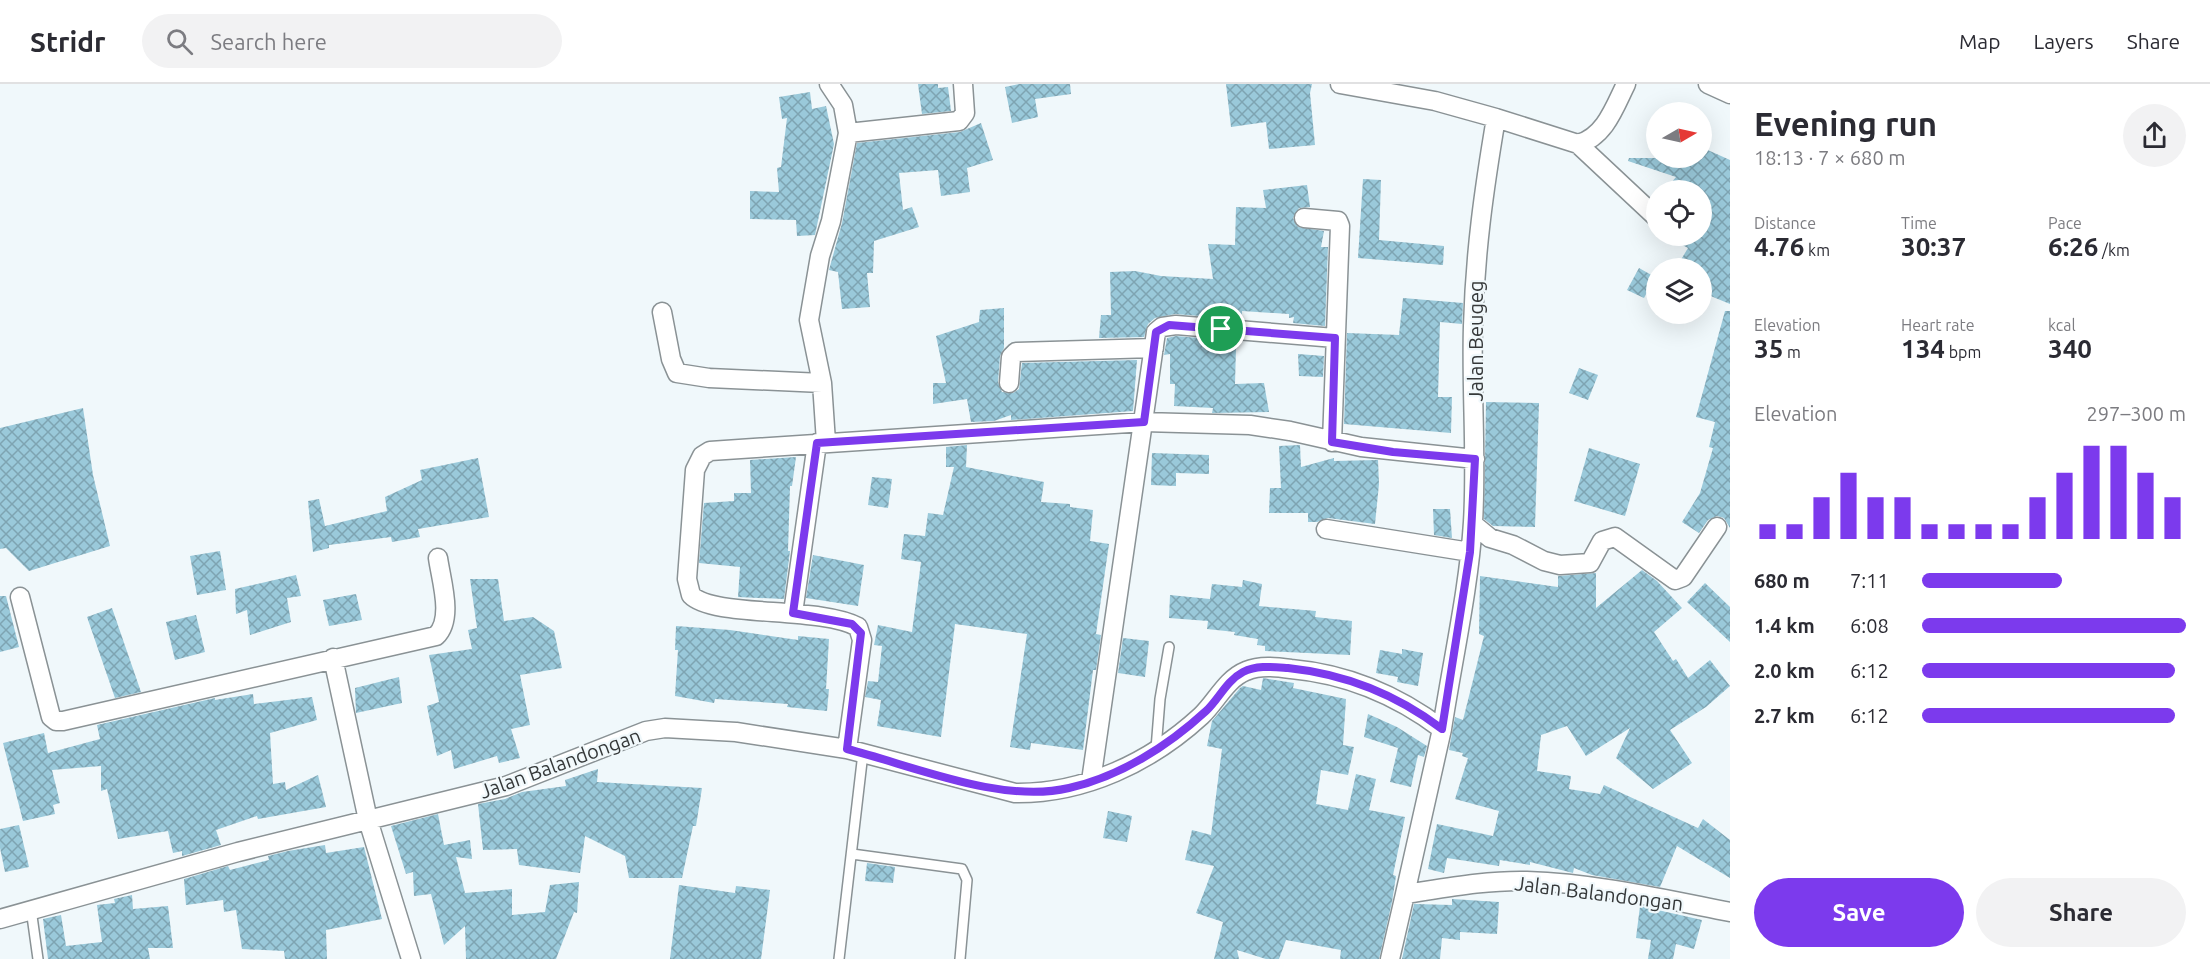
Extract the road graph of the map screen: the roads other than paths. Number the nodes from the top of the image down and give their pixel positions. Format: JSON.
{"nodes":[{"id":1,"x":829,"y":84,"type":"edge"},
{"id":2,"x":963,"y":84,"type":"edge"},
{"id":3,"x":1340,"y":84,"type":"edge"},
{"id":4,"x":1626,"y":84,"type":"edge"},
{"id":5,"x":1708,"y":84,"type":"edge"},
{"id":6,"x":1730,"y":94,"type":"edge"},
{"id":7,"x":1496,"y":118,"type":"junction"},
{"id":8,"x":848,"y":133,"type":"junction"},
{"id":9,"x":1578,"y":144,"type":"junction"},
{"id":10,"x":1646,"y":208,"type":"edge"},
{"id":11,"x":1304,"y":218,"type":"dead end"},
{"id":12,"x":662,"y":312,"type":"dead end"},
{"id":13,"x":1335,"y":338,"type":"junction"},
{"id":14,"x":1154,"y":348,"type":"junction"},
{"id":15,"x":822,"y":383,"type":"junction"},
{"id":16,"x":1010,"y":383,"type":"dead end"},
{"id":17,"x":1144,"y":422,"type":"junction"},
{"id":18,"x":821,"y":442,"type":"junction"},
{"id":19,"x":1332,"y":442,"type":"junction"},
{"id":20,"x":1475,"y":459,"type":"junction"},
{"id":21,"x":1473,"y":524,"type":"junction"},
{"id":22,"x":1717,"y":526,"type":"dead end"},
{"id":23,"x":1326,"y":529,"type":"dead end"},
{"id":24,"x":1470,"y":552,"type":"junction"},
{"id":25,"x":438,"y":558,"type":"dead end"},
{"id":26,"x":20,"y":597,"type":"dead end"},
{"id":27,"x":793,"y":613,"type":"junction"},
{"id":28,"x":1169,"y":647,"type":"dead end"},
{"id":29,"x":333,"y":658,"type":"junction"},
{"id":30,"x":1442,"y":729,"type":"junction"},
{"id":31,"x":1156,"y":749,"type":"junction"},
{"id":32,"x":855,"y":751,"type":"junction"},
{"id":33,"x":1091,"y":781,"type":"junction"},
{"id":34,"x":368,"y":819,"type":"junction"},
{"id":35,"x":852,"y":854,"type":"junction"},
{"id":36,"x":1405,"y":894,"type":"junction"},
{"id":37,"x":31,"y":909,"type":"junction"},
{"id":38,"x":1730,"y":912,"type":"edge"},
{"id":39,"x":0,"y":919,"type":"edge"},
{"id":40,"x":38,"y":959,"type":"edge"},
{"id":41,"x":411,"y":959,"type":"edge"},
{"id":42,"x":839,"y":959,"type":"edge"},
{"id":43,"x":960,"y":959,"type":"edge"},
{"id":44,"x":1390,"y":959,"type":"edge"}],
"edges":[{"from":1,"to":8,"type":"street"},
{"from":2,"to":8,"type":"street"},
{"from":3,"to":7,"type":"street"},
{"from":4,"to":9,"type":"street"},
{"from":5,"to":6,"type":"street"},
{"from":7,"to":9,"type":"street"},
{"from":7,"to":20,"type":"street","name":"Jalan Beugeg"},
{"from":8,"to":15,"type":"street"},
{"from":9,"to":10,"type":"street"},
{"from":11,"to":13,"type":"street"},
{"from":12,"to":15,"type":"street"},
{"from":13,"to":14,"type":"street"},
{"from":13,"to":19,"type":"street"},
{"from":14,"to":16,"type":"street"},
{"from":14,"to":17,"type":"street"},
{"from":15,"to":18,"type":"street"},
{"from":17,"to":18,"type":"street"},
{"from":17,"to":19,"type":"street"},
{"from":17,"to":33,"type":"street"},
{"from":18,"to":27,"type":"street"},
{"from":18,"to":27,"type":"street"},
{"from":19,"to":20,"type":"street"},
{"from":20,"to":21,"type":"street","name":"Jalan Beugeg"},
{"from":21,"to":22,"type":"street"},
{"from":21,"to":24,"type":"street","name":"Jalan Beugeg"},
{"from":23,"to":24,"type":"street"},
{"from":24,"to":30,"type":"street","name":"Jalan Beugeg"},
{"from":25,"to":29,"type":"street"},
{"from":26,"to":29,"type":"street"},
{"from":27,"to":32,"type":"street"},
{"from":28,"to":31,"type":"lane"},
{"from":29,"to":34,"type":"street"},
{"from":30,"to":31,"type":"street","name":"Jalan Balandongan"},
{"from":30,"to":36,"type":"street"},
{"from":31,"to":33,"type":"street","name":"Jalan Balandongan"},
{"from":32,"to":33,"type":"street","name":"Jalan Balandongan"},
{"from":32,"to":34,"type":"street","name":"Jalan Balandongan"},
{"from":32,"to":35,"type":"lane"},
{"from":34,"to":37,"type":"street","name":"Jalan Balandongan"},
{"from":34,"to":41,"type":"street"},
{"from":35,"to":42,"type":"lane"},
{"from":35,"to":43,"type":"lane"},
{"from":36,"to":38,"type":"street","name":"Jalan Balandongan"},
{"from":36,"to":44,"type":"street"},
{"from":37,"to":39,"type":"street","name":"Jalan Balandongan"},
{"from":37,"to":40,"type":"lane"}]}
